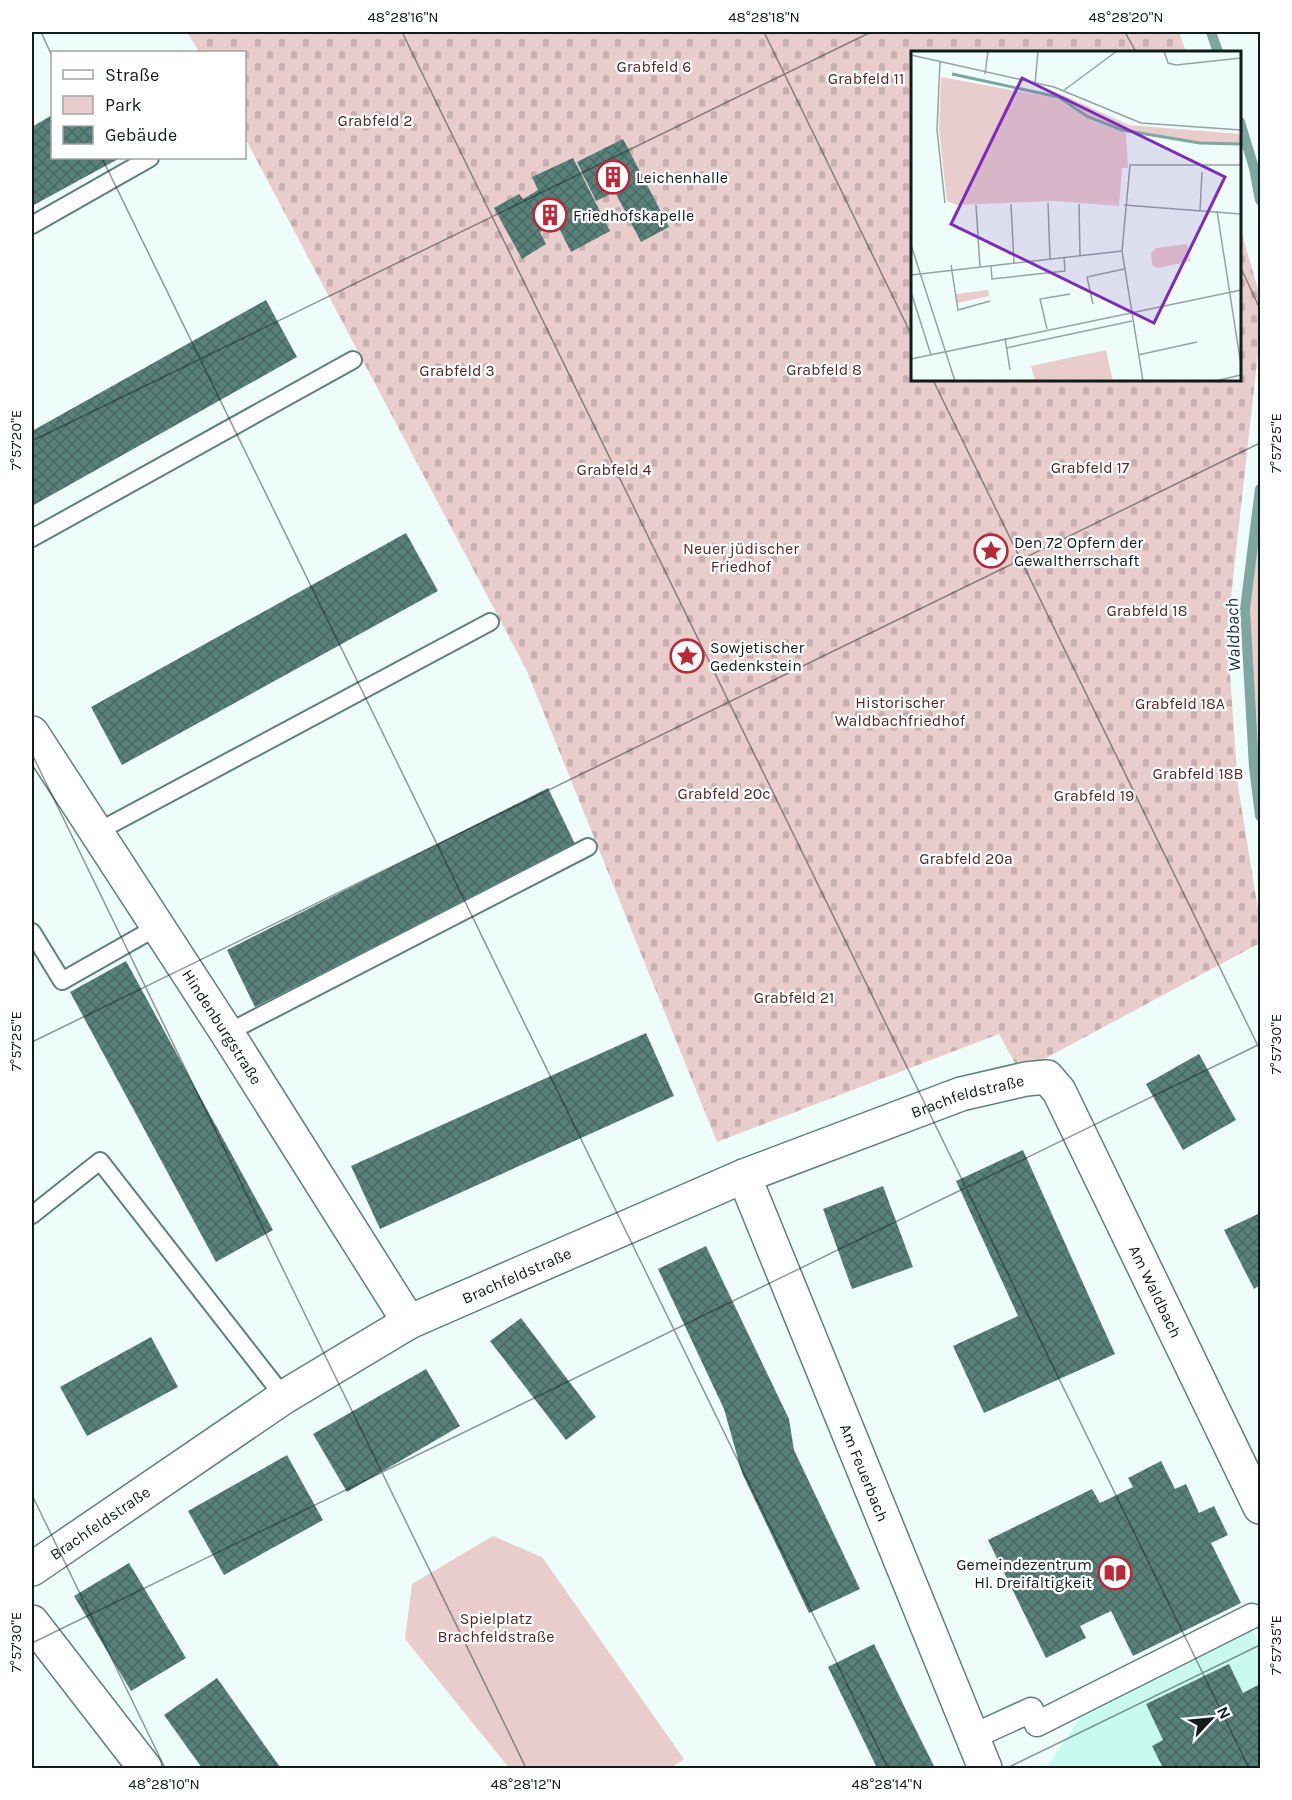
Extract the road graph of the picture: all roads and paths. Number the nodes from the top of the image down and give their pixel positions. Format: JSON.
{"nodes":[{"id":1,"x":148,"y":159,"type":"edge"},
{"id":2,"x":32,"y":225,"type":"edge"},
{"id":3,"x":353,"y":360,"type":"dead end"},
{"id":4,"x":32,"y":538,"type":"edge"},
{"id":5,"x":490,"y":622,"type":"dead end"},
{"id":6,"x":32,"y":733,"type":"edge"},
{"id":7,"x":95,"y":832,"type":"junction"},
{"id":8,"x":588,"y":848,"type":"dead end"},
{"id":9,"x":157,"y":927,"type":"junction"},
{"id":10,"x":32,"y":932,"type":"edge"},
{"id":11,"x":227,"y":1032,"type":"junction"},
{"id":12,"x":1047,"y":1077,"type":"joint"},
{"id":13,"x":744,"y":1176,"type":"junction"},
{"id":14,"x":32,"y":1215,"type":"edge"},
{"id":15,"x":409,"y":1322,"type":"junction"},
{"id":16,"x":284,"y":1396,"type":"junction"},
{"id":17,"x":1260,"y":1507,"type":"edge"},
{"id":18,"x":32,"y":1569,"type":"edge"},
{"id":19,"x":1252,"y":1616,"type":"dead end"},
{"id":20,"x":32,"y":1623,"type":"edge"},
{"id":21,"x":972,"y":1737,"type":"junction"},
{"id":22,"x":145,"y":1768,"type":"edge"},
{"id":23,"x":985,"y":1768,"type":"edge"}],
"edges":[{"from":1,"to":2,"type":"lane"},
{"from":3,"to":4,"type":"lane"},
{"from":5,"to":7,"type":"lane"},
{"from":6,"to":7,"type":"street","name":"Hindenburgstraße"},
{"from":7,"to":9,"type":"street","name":"Hindenburgstraße"},
{"from":8,"to":11,"type":"lane"},
{"from":9,"to":10,"type":"lane"},
{"from":9,"to":11,"type":"street","name":"Hindenburgstraße"},
{"from":11,"to":15,"type":"street","name":"Hindenburgstraße"},
{"from":12,"to":13,"type":"street","name":"Brachfeldstraße"},
{"from":12,"to":17,"type":"street","name":"Am Waldbach"},
{"from":13,"to":15,"type":"street","name":"Brachfeldstraße"},
{"from":13,"to":21,"type":"street","name":"Am Feuerbach"},
{"from":14,"to":16,"type":"lane"},
{"from":15,"to":16,"type":"street","name":"Brachfeldstraße"},
{"from":16,"to":18,"type":"street","name":"Brachfeldstraße"},
{"from":19,"to":21,"type":"street"},
{"from":20,"to":22,"type":"street"},
{"from":21,"to":23,"type":"street","name":"Am Feuerbach"}]}
